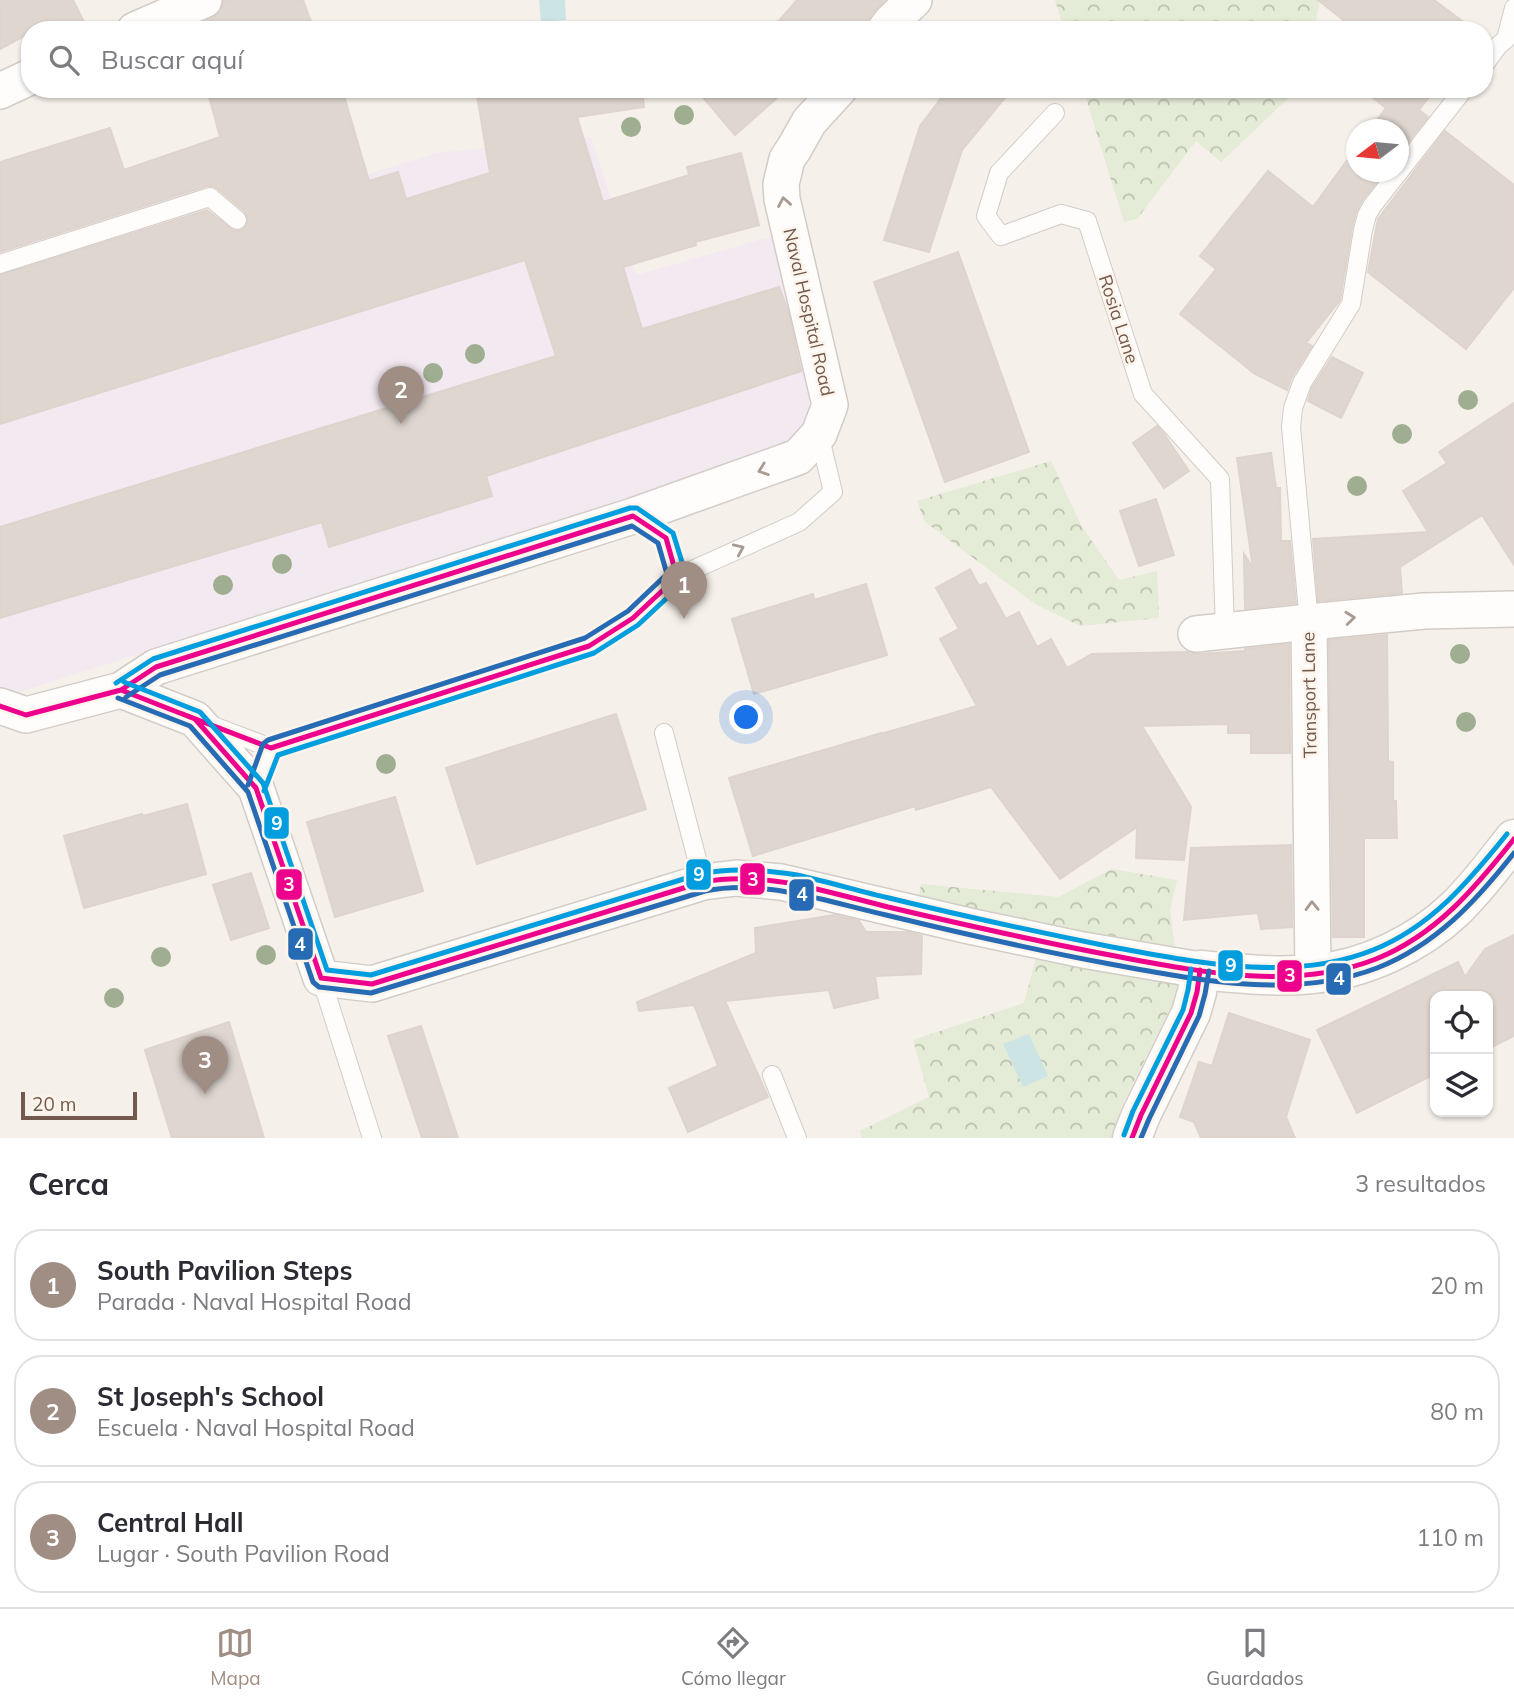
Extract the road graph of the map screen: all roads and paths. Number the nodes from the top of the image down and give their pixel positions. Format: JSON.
{"nodes":[{"id":1,"x":204,"y":0,"type":"edge"},
{"id":2,"x":914,"y":0,"type":"edge"},
{"id":3,"x":1514,"y":8,"type":"edge"},
{"id":4,"x":156,"y":21,"type":"edge"},
{"id":5,"x":892,"y":21,"type":"edge"},
{"id":6,"x":1510,"y":38,"type":"edge"},
{"id":7,"x":1493,"y":53,"type":"edge"},
{"id":8,"x":21,"y":82,"type":"edge"},
{"id":9,"x":0,"y":91,"type":"edge"},
{"id":10,"x":831,"y":98,"type":"edge"},
{"id":11,"x":1457,"y":98,"type":"edge"},
{"id":12,"x":1055,"y":113,"type":"dead end"},
{"id":13,"x":237,"y":220,"type":"dead end"},
{"id":14,"x":0,"y":264,"type":"edge"},
{"id":15,"x":819,"y":434,"type":"junction"},
{"id":16,"x":633,"y":516,"type":"junction"},
{"id":17,"x":677,"y":577,"type":"junction"},
{"id":18,"x":1514,"y":609,"type":"edge"},
{"id":19,"x":1308,"y":622,"type":"junction"},
{"id":20,"x":1210,"y":632,"type":"joint"},
{"id":21,"x":121,"y":690,"type":"junction"},
{"id":22,"x":0,"y":706,"type":"edge"},
{"id":23,"x":195,"y":719,"type":"junction"},
{"id":24,"x":664,"y":733,"type":"dead end"},
{"id":25,"x":271,"y":748,"type":"junction"},
{"id":26,"x":256,"y":788,"type":"junction"},
{"id":27,"x":1514,"y":839,"type":"edge"},
{"id":28,"x":703,"y":882,"type":"junction"},
{"id":29,"x":1200,"y":970,"type":"junction"},
{"id":30,"x":1313,"y":974,"type":"junction"},
{"id":31,"x":321,"y":978,"type":"junction"},
{"id":32,"x":772,"y":1076,"type":"dead end"},
{"id":33,"x":372,"y":1138,"type":"edge"},
{"id":34,"x":797,"y":1138,"type":"edge"},
{"id":35,"x":1132,"y":1138,"type":"edge"}],
"edges":[{"from":1,"to":4,"type":"street"},
{"from":2,"to":5,"type":"street"},
{"from":3,"to":6,"type":"lane"},
{"from":6,"to":7,"type":"lane"},
{"from":8,"to":9,"type":"street"},
{"from":15,"to":10,"type":"street","name":"Naval Hospital Road","one_way":true},
{"from":11,"to":19,"type":"lane"},
{"from":12,"to":20,"type":"lane","name":"Rosia Lane"},
{"from":13,"to":14,"type":"lane"},
{"from":15,"to":16,"type":"street","name":"Naval Hospital Road","one_way":true},
{"from":17,"to":15,"type":"lane","one_way":true},
{"from":16,"to":17,"type":"lane"},
{"from":16,"to":21,"type":"street","name":"Naval Hospital Road"},
{"from":17,"to":25,"type":"lane"},
{"from":19,"to":18,"type":"street","name":"Transport Lane","one_way":true},
{"from":19,"to":20,"type":"street"},
{"from":30,"to":19,"type":"street","name":"Transport Lane","one_way":true},
{"from":21,"to":22,"type":"street","name":"Naval Hospital Road"},
{"from":21,"to":23,"type":"street"},
{"from":23,"to":25,"type":"lane"},
{"from":23,"to":26,"type":"street"},
{"from":24,"to":28,"type":"lane"},
{"from":25,"to":26,"type":"lane"},
{"from":26,"to":31,"type":"street"},
{"from":27,"to":30,"type":"main road"},
{"from":28,"to":29,"type":"street"},
{"from":28,"to":31,"type":"street"},
{"from":29,"to":30,"type":"main road"},
{"from":29,"to":35,"type":"main road"},
{"from":31,"to":33,"type":"lane"},
{"from":32,"to":34,"type":"lane"}]}
